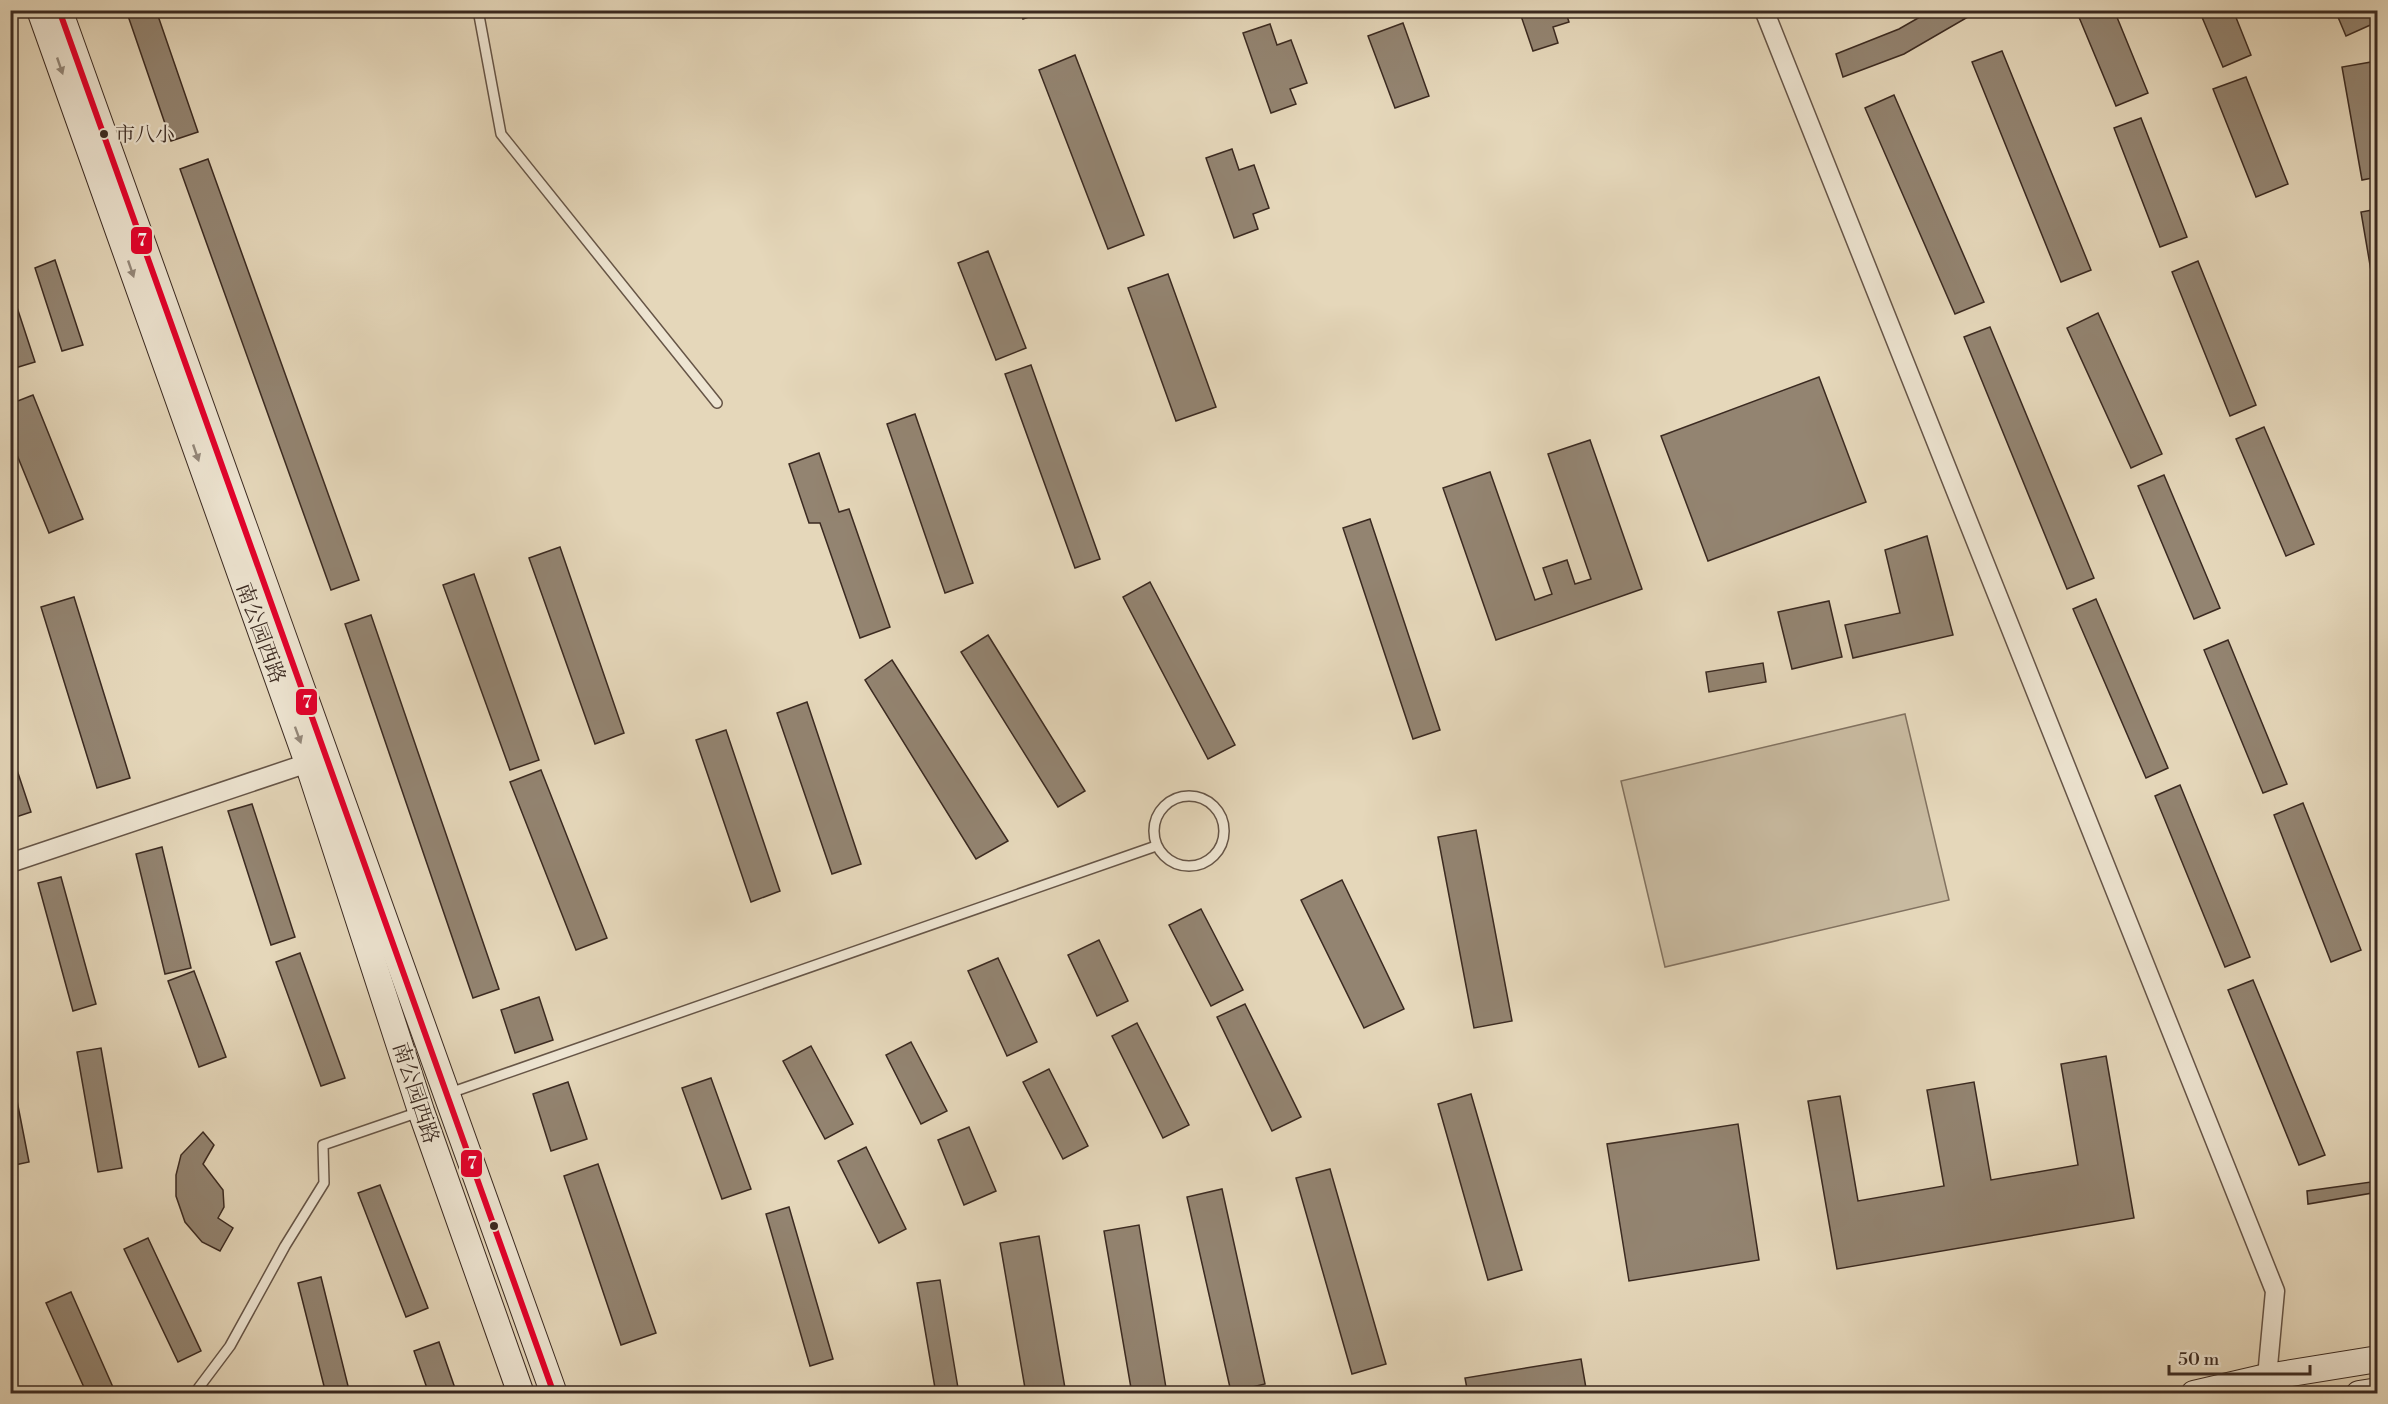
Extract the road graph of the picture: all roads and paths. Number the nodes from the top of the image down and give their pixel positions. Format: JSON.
{"nodes":[{"id":1,"x":40,"y":10,"type":"edge"},
{"id":2,"x":59,"y":10,"type":"edge"},
{"id":3,"x":478,"y":10,"type":"edge"},
{"id":4,"x":1764,"y":10,"type":"edge"},
{"id":5,"x":717,"y":403,"type":"dead end"},
{"id":6,"x":309,"y":764,"type":"junction"},
{"id":7,"x":1156,"y":846,"type":"junction"},
{"id":8,"x":10,"y":863,"type":"edge"},
{"id":9,"x":446,"y":1094,"type":"junction"},
{"id":10,"x":421,"y":1111,"type":"junction"},
{"id":11,"x":2378,"y":1359,"type":"edge"},
{"id":12,"x":2267,"y":1377,"type":"junction"},
{"id":13,"x":2378,"y":1390,"type":"edge"},
{"id":14,"x":194,"y":1394,"type":"edge"},
{"id":15,"x":521,"y":1394,"type":"edge"},
{"id":16,"x":554,"y":1394,"type":"edge"},
{"id":17,"x":2194,"y":1394,"type":"edge"},
{"id":18,"x":2359,"y":1394,"type":"edge"}],
"edges":[{"from":1,"to":6,"type":"main road","name":"南公园西路","one_way":true},
{"from":2,"to":9,"type":"main road","name":"南公园西路"},
{"from":3,"to":5,"type":"lane"},
{"from":4,"to":12,"type":"street"},
{"from":6,"to":8,"type":"street"},
{"from":6,"to":10,"type":"main road","name":"南公园西路"},
{"from":7,"to":7,"type":"lane"},
{"from":7,"to":9,"type":"lane"},
{"from":9,"to":16,"type":"main road","name":"南公园西路"},
{"from":10,"to":14,"type":"lane"},
{"from":10,"to":15,"type":"main road","name":"南公园西路"},
{"from":11,"to":12,"type":"main road"},
{"from":12,"to":17,"type":"main road"},
{"from":13,"to":18,"type":"main road"}]}
